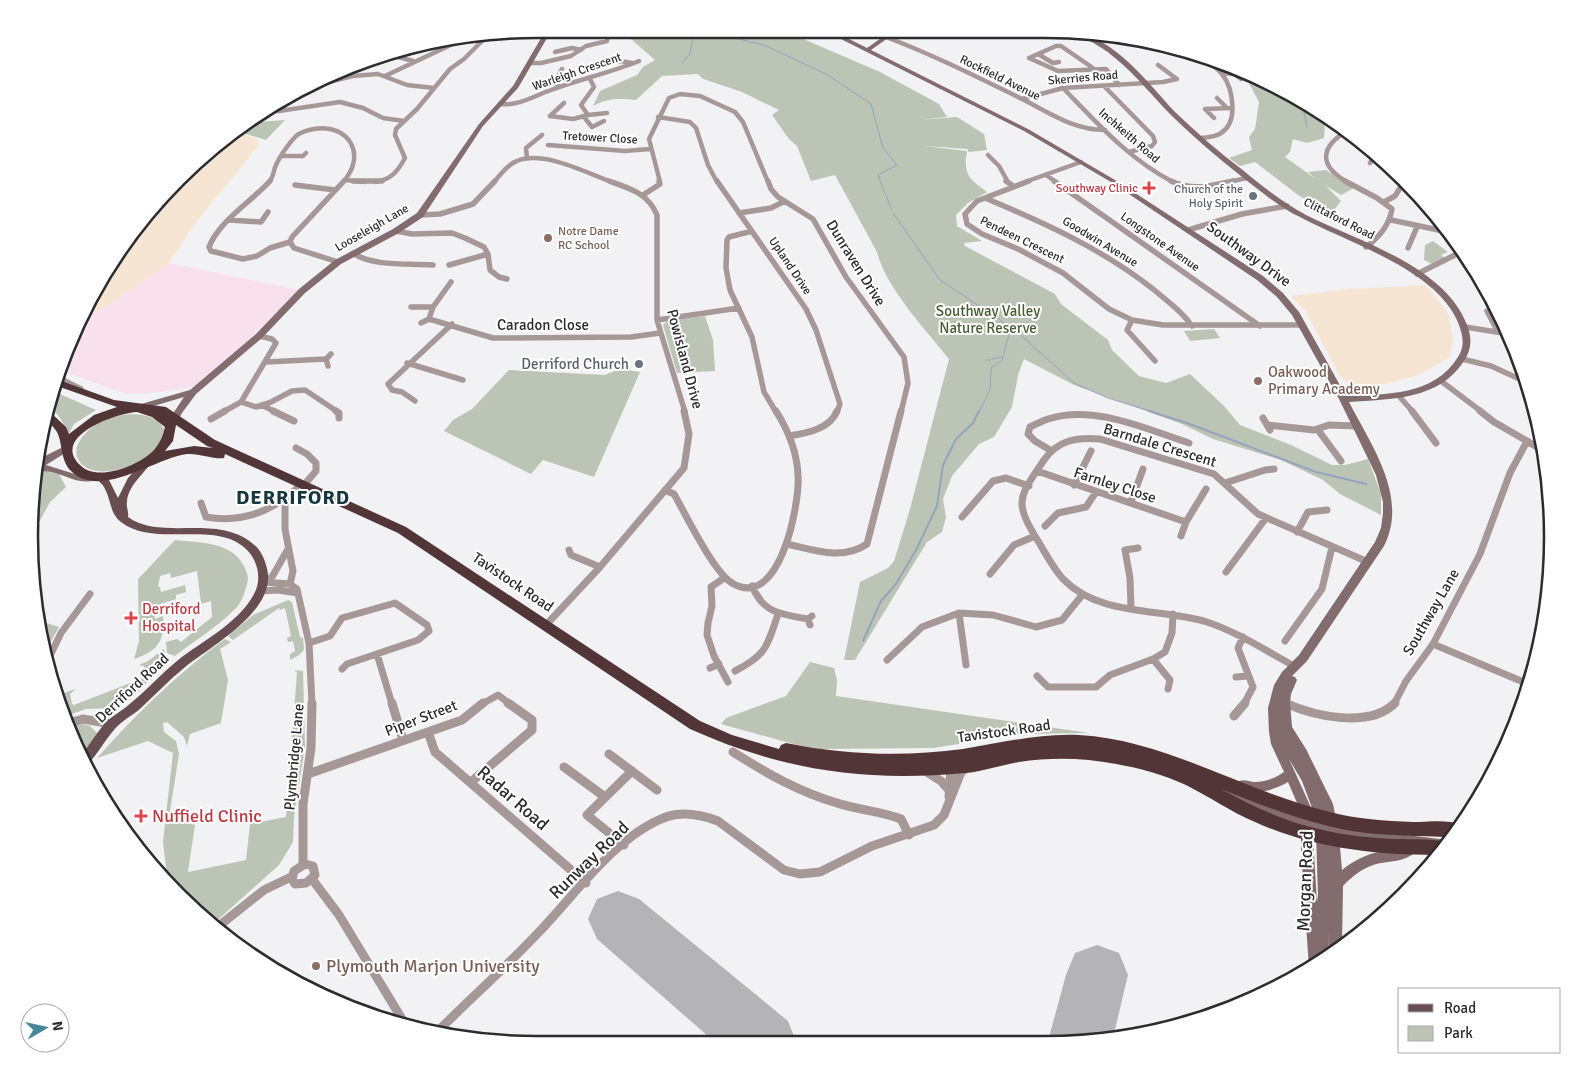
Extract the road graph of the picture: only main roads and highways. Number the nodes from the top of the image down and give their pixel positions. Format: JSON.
{"nodes":[{"id":1,"x":62,"y":384,"type":"edge"},
{"id":2,"x":60,"y":390,"type":"edge"},
{"id":3,"x":140,"y":408,"type":"junction"},
{"id":4,"x":112,"y":412,"type":"junction"},
{"id":5,"x":52,"y":419,"type":"edge"},
{"id":6,"x":173,"y":422,"type":"junction"},
{"id":7,"x":67,"y":447,"type":"junction"},
{"id":8,"x":148,"y":462,"type":"junction"},
{"id":9,"x":100,"y":477,"type":"junction"},
{"id":10,"x":300,"y":487,"type":"junction"},
{"id":11,"x":137,"y":525,"type":"junction"},
{"id":12,"x":670,"y":708,"type":"junction"},
{"id":13,"x":88,"y":755,"type":"edge"},
{"id":14,"x":968,"y":760,"type":"junction"},
{"id":15,"x":1321,"y":828,"type":"junction"},
{"id":16,"x":1447,"y":830,"type":"edge"},
{"id":17,"x":1434,"y":848,"type":"edge"}],
"edges":[{"from":1,"to":3,"type":"highway"},
{"from":2,"to":4,"type":"highway"},
{"from":3,"to":4,"type":"highway"},
{"from":3,"to":6,"type":"highway","name":"Tavistock Road"},
{"from":4,"to":7,"type":"highway"},
{"from":5,"to":7,"type":"highway"},
{"from":6,"to":8,"type":"highway"},
{"from":6,"to":10,"type":"highway","name":"Tavistock Road"},
{"from":7,"to":9,"type":"highway"},
{"from":8,"to":9,"type":"highway","name":"Tavistock Road"},
{"from":8,"to":10,"type":"highway","name":"Tavistock Road"},
{"from":8,"to":11,"type":"main road"},
{"from":9,"to":11,"type":"main road"},
{"from":10,"to":12,"type":"highway","name":"Tavistock Road"},
{"from":11,"to":13,"type":"main road","name":"Derriford Road"},
{"from":12,"to":14,"type":"highway","name":"Tavistock Road"},
{"from":12,"to":14,"type":"highway","name":"Tavistock Road"},
{"from":14,"to":15,"type":"highway","name":"Tavistock Road"},
{"from":14,"to":15,"type":"highway","name":"Tavistock Road"},
{"from":15,"to":16,"type":"highway","name":"Tavistock Road"},
{"from":15,"to":17,"type":"highway","name":"Tavistock Road"}]}
